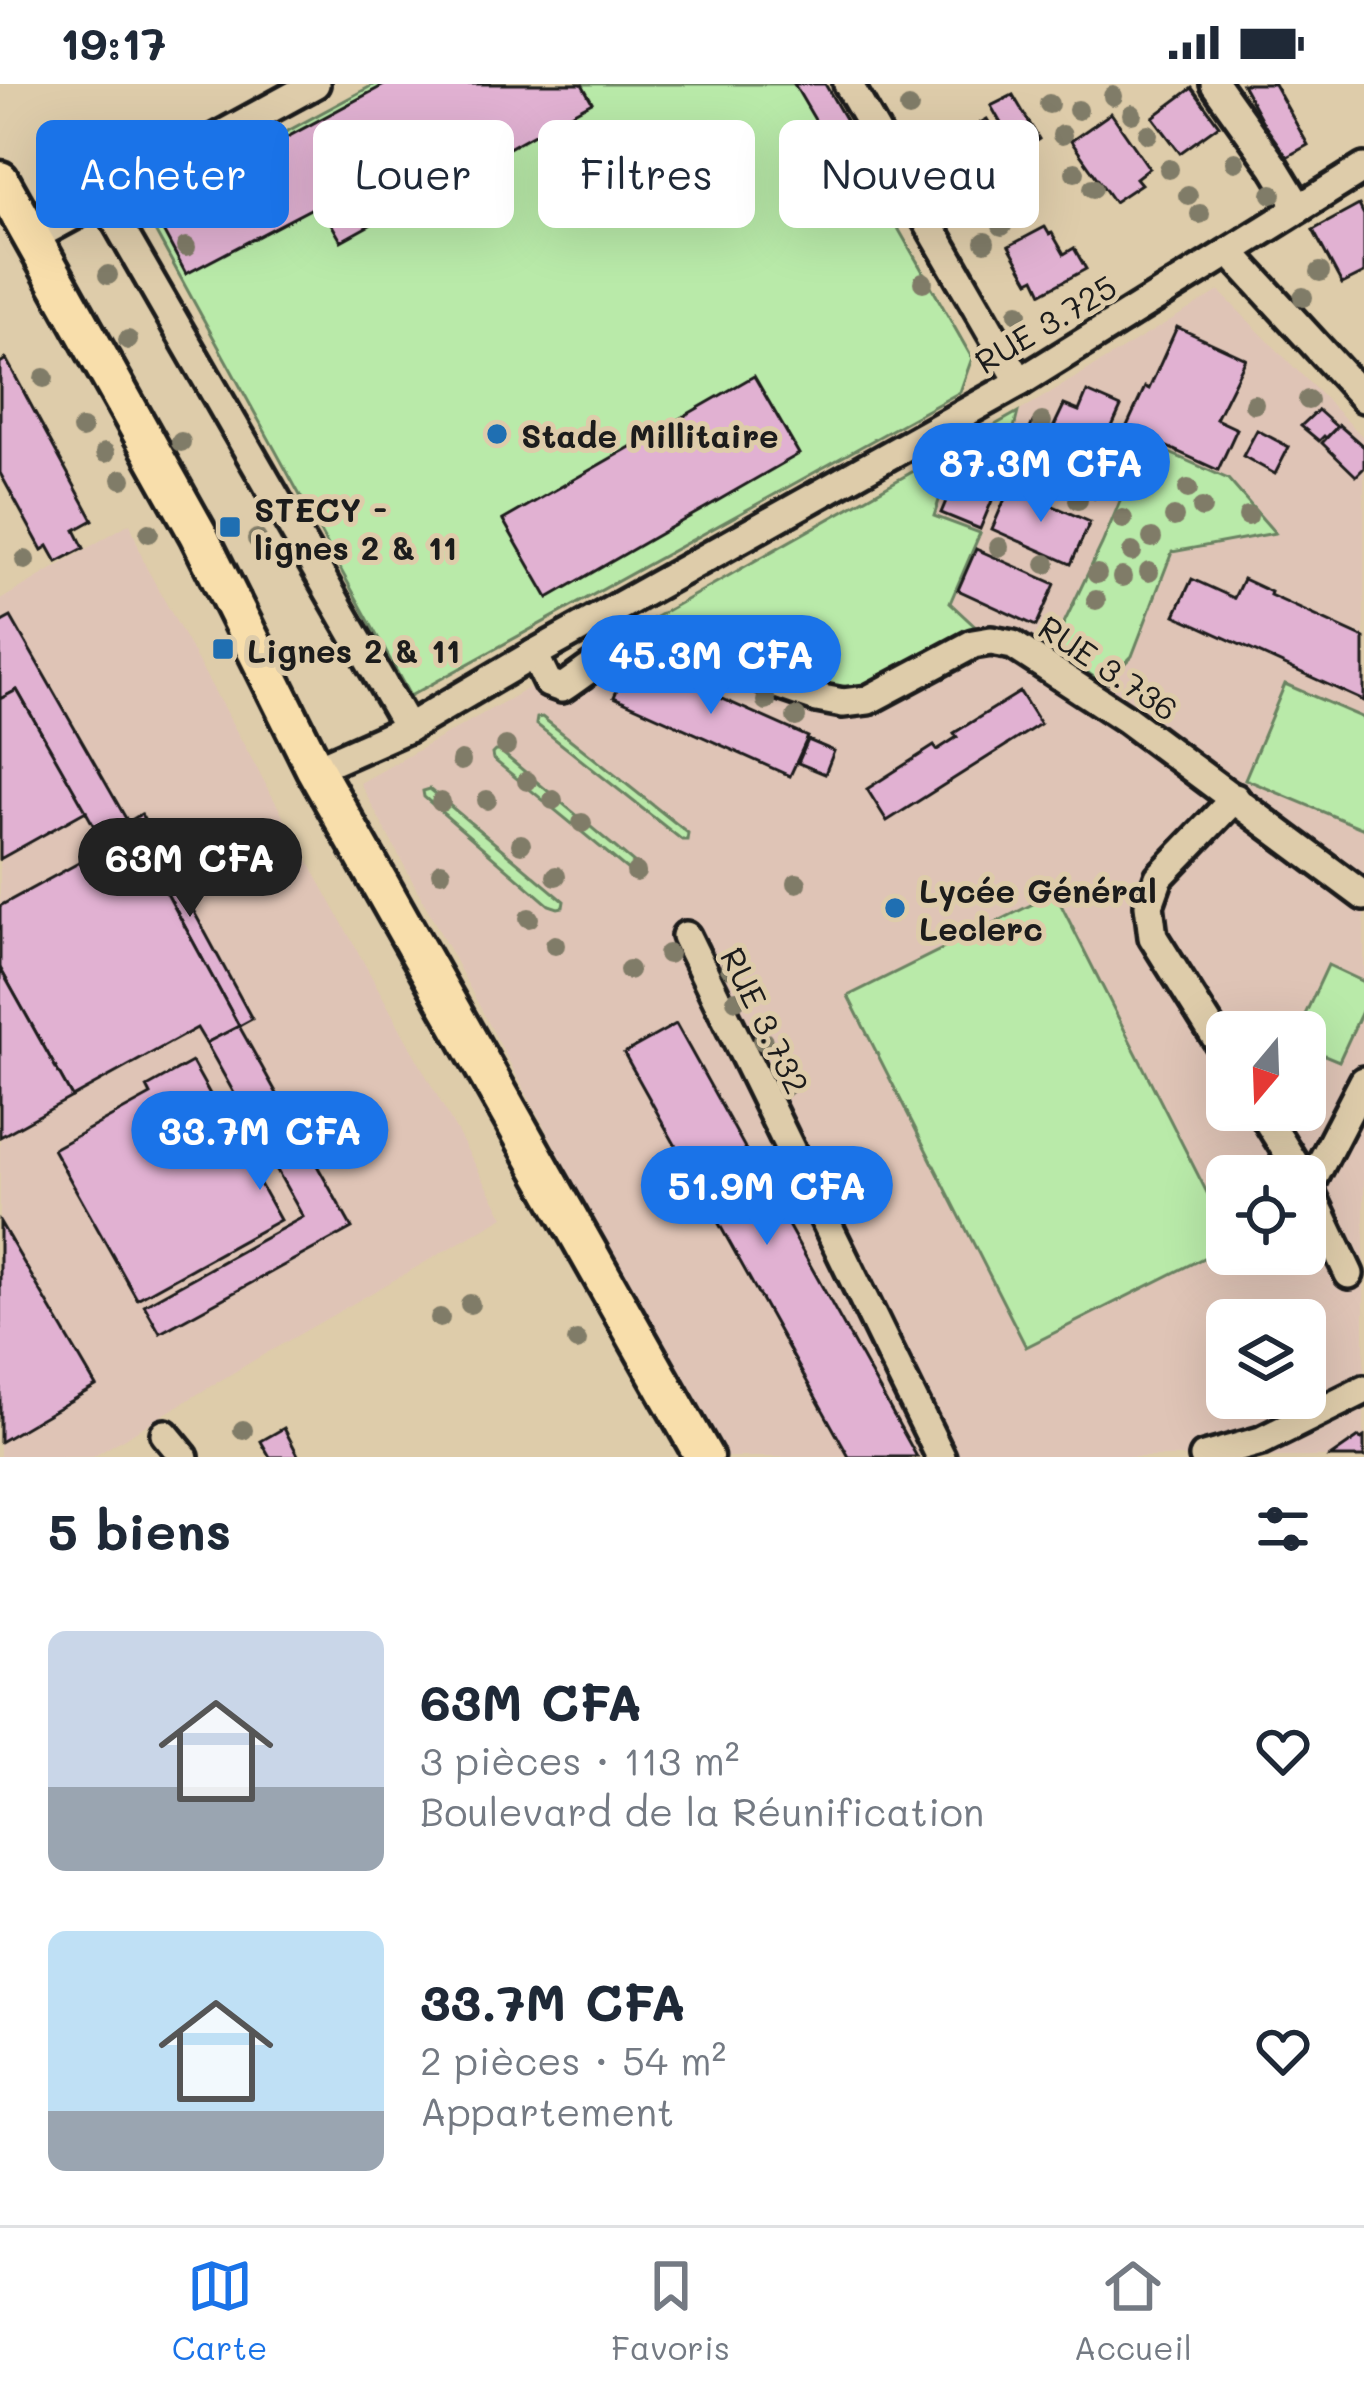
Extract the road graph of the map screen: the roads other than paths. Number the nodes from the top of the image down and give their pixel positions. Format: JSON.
{"nodes":[{"id":1,"x":315,"y":84,"type":"edge"},
{"id":2,"x":848,"y":84,"type":"edge"},
{"id":3,"x":1215,"y":84,"type":"edge"},
{"id":4,"x":250,"y":120,"type":"edge"},
{"id":5,"x":1364,"y":168,"type":"edge"},
{"id":6,"x":0,"y":180,"type":"edge"},
{"id":7,"x":1299,"y":208,"type":"junction"},
{"id":8,"x":51,"y":228,"type":"edge"},
{"id":9,"x":120,"y":228,"type":"edge"},
{"id":10,"x":32,"y":238,"type":"junction"},
{"id":11,"x":1230,"y":252,"type":"junction"},
{"id":12,"x":1020,"y":382,"type":"junction"},
{"id":13,"x":1364,"y":398,"type":"edge"},
{"id":14,"x":534,"y":654,"type":"junction"},
{"id":15,"x":408,"y":728,"type":"junction"},
{"id":16,"x":315,"y":769,"type":"junction"},
{"id":17,"x":1235,"y":798,"type":"junction"},
{"id":18,"x":1364,"y":896,"type":"edge"},
{"id":19,"x":686,"y":937,"type":"dead end"},
{"id":20,"x":1206,"y":1022,"type":"edge"},
{"id":21,"x":1364,"y":1081,"type":"edge"},
{"id":22,"x":1320,"y":1155,"type":"edge"},
{"id":23,"x":1326,"y":1225,"type":"edge"},
{"id":24,"x":1349,"y":1274,"type":"dead end"},
{"id":25,"x":1364,"y":1390,"type":"edge"},
{"id":26,"x":165,"y":1434,"type":"dead end"},
{"id":27,"x":184,"y":1457,"type":"edge"},
{"id":28,"x":704,"y":1457,"type":"edge"},
{"id":29,"x":941,"y":1457,"type":"edge"},
{"id":30,"x":1204,"y":1457,"type":"edge"}],
"edges":[{"from":1,"to":4,"type":"street"},
{"from":2,"to":12,"type":"street"},
{"from":3,"to":7,"type":"street"},
{"from":5,"to":7,"type":"street","name":"RUE 3.725"},
{"from":6,"to":10,"type":"main road"},
{"from":7,"to":11,"type":"street","name":"RUE 3.725"},
{"from":8,"to":10,"type":"street"},
{"from":9,"to":15,"type":"street"},
{"from":10,"to":16,"type":"main road"},
{"from":11,"to":12,"type":"street","name":"RUE 3.725"},
{"from":11,"to":13,"type":"street"},
{"from":12,"to":14,"type":"street","name":"RUE 3.725"},
{"from":14,"to":15,"type":"street","name":"RUE 3.725"},
{"from":14,"to":17,"type":"street","name":"RUE 3.736"},
{"from":15,"to":16,"type":"street","name":"RUE 3.725"},
{"from":16,"to":28,"type":"main road"},
{"from":17,"to":18,"type":"street","name":"RUE 3.736"},
{"from":17,"to":20,"type":"street"},
{"from":19,"to":29,"type":"street","name":"RUE 3.732"},
{"from":21,"to":22,"type":"street"},
{"from":23,"to":24,"type":"street"},
{"from":25,"to":30,"type":"street"},
{"from":26,"to":27,"type":"street"}]}
